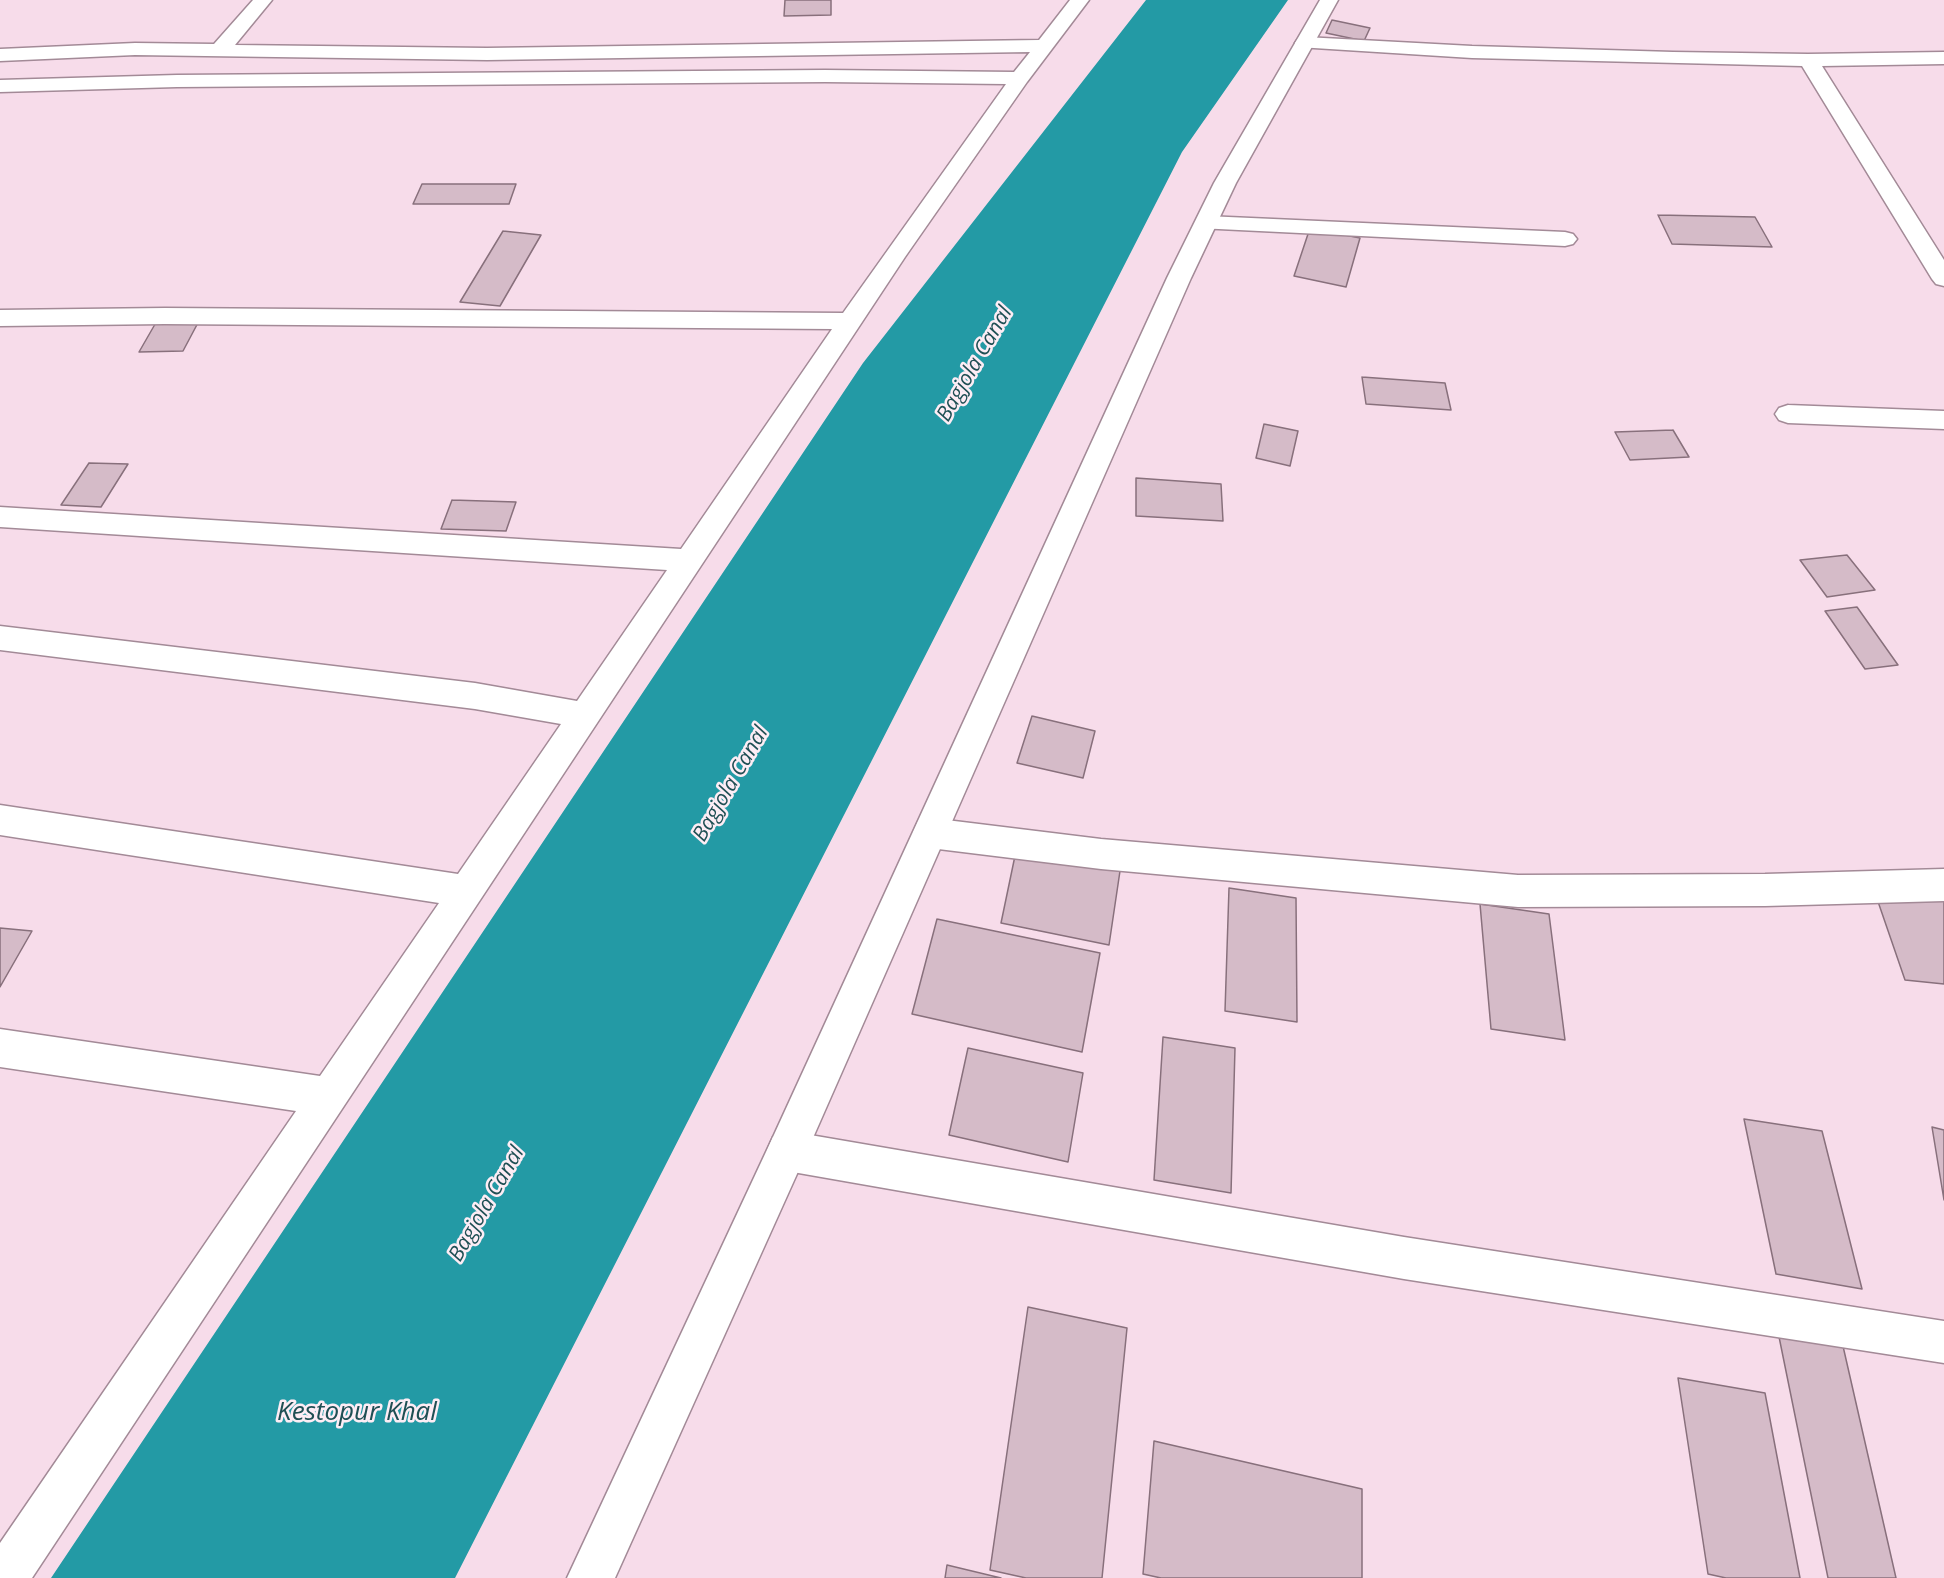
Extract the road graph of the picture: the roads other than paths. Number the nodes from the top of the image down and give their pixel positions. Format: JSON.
{"nodes":[{"id":1,"x":263,"y":0,"type":"edge"},
{"id":2,"x":1080,"y":0,"type":"edge"},
{"id":3,"x":1329,"y":0,"type":"edge"},
{"id":4,"x":1305,"y":43,"type":"junction"},
{"id":5,"x":1044,"y":46,"type":"junction"},
{"id":6,"x":220,"y":50,"type":"junction"},
{"id":7,"x":0,"y":55,"type":"edge"},
{"id":8,"x":1944,"y":58,"type":"edge"},
{"id":9,"x":1809,"y":60,"type":"junction"},
{"id":10,"x":1020,"y":78,"type":"junction"},
{"id":11,"x":0,"y":86,"type":"edge"},
{"id":12,"x":1206,"y":223,"type":"junction"},
{"id":13,"x":1565,"y":239,"type":"dead end"},
{"id":14,"x":1944,"y":279,"type":"edge"},
{"id":15,"x":0,"y":318,"type":"edge"},
{"id":16,"x":850,"y":321,"type":"junction"},
{"id":17,"x":1788,"y":414,"type":"dead end"},
{"id":18,"x":1944,"y":420,"type":"edge"},
{"id":19,"x":0,"y":517,"type":"edge"},
{"id":20,"x":689,"y":560,"type":"junction"},
{"id":21,"x":0,"y":638,"type":"edge"},
{"id":22,"x":585,"y":715,"type":"junction"},
{"id":23,"x":0,"y":820,"type":"edge"},
{"id":24,"x":930,"y":833,"type":"junction"},
{"id":25,"x":1944,"y":885,"type":"edge"},
{"id":26,"x":466,"y":891,"type":"junction"},
{"id":27,"x":0,"y":1048,"type":"edge"},
{"id":28,"x":328,"y":1097,"type":"junction"},
{"id":29,"x":788,"y":1151,"type":"junction"},
{"id":30,"x":1944,"y":1342,"type":"edge"},
{"id":31,"x":4,"y":1578,"type":"edge"},
{"id":32,"x":591,"y":1578,"type":"edge"}],
"edges":[{"from":1,"to":6,"type":"street"},
{"from":2,"to":5,"type":"street"},
{"from":3,"to":4,"type":"street"},
{"from":4,"to":9,"type":"street"},
{"from":4,"to":12,"type":"street"},
{"from":5,"to":6,"type":"street"},
{"from":5,"to":10,"type":"street"},
{"from":6,"to":7,"type":"street"},
{"from":8,"to":9,"type":"street"},
{"from":9,"to":14,"type":"street"},
{"from":10,"to":11,"type":"street"},
{"from":10,"to":16,"type":"street"},
{"from":12,"to":13,"type":"street"},
{"from":12,"to":24,"type":"street"},
{"from":15,"to":16,"type":"street"},
{"from":16,"to":20,"type":"street"},
{"from":17,"to":18,"type":"street"},
{"from":19,"to":20,"type":"street"},
{"from":20,"to":22,"type":"street"},
{"from":21,"to":22,"type":"street"},
{"from":22,"to":26,"type":"street"},
{"from":23,"to":26,"type":"street"},
{"from":24,"to":25,"type":"street"},
{"from":24,"to":29,"type":"street"},
{"from":26,"to":28,"type":"street"},
{"from":27,"to":28,"type":"street"},
{"from":28,"to":31,"type":"street"},
{"from":29,"to":30,"type":"street"},
{"from":29,"to":32,"type":"street"}]}
